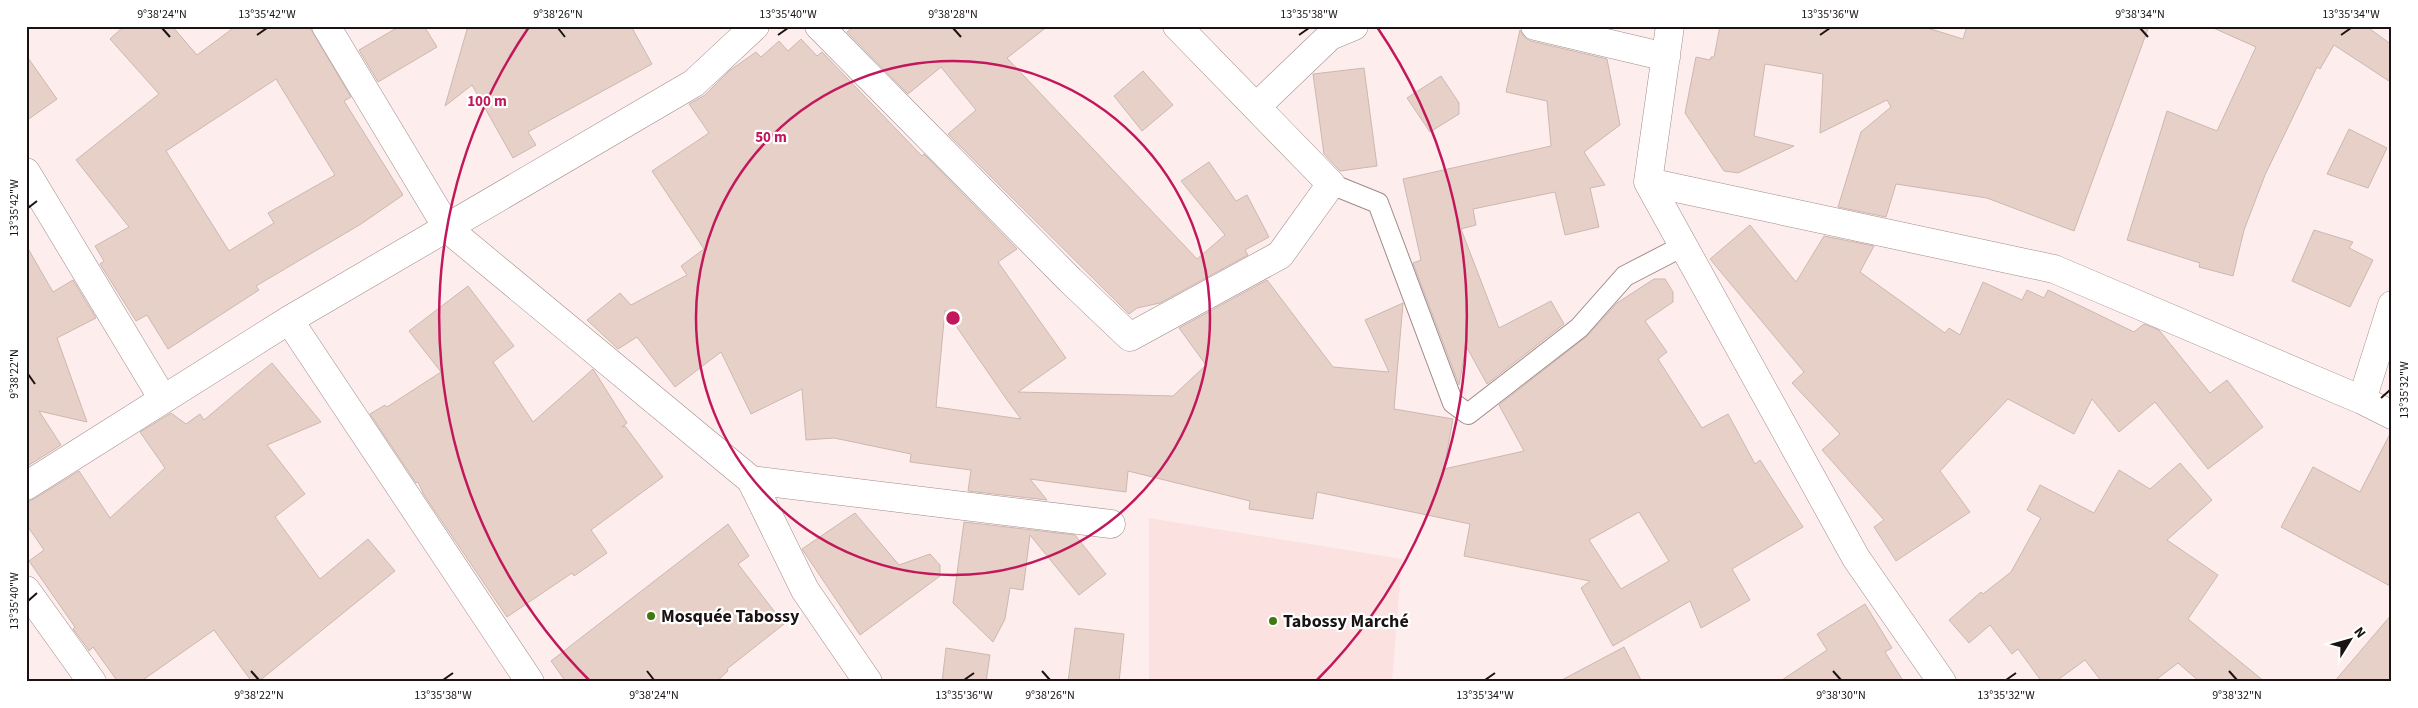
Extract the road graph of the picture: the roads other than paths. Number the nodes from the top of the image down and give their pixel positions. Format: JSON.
{"nodes":[{"id":1,"x":326,"y":26,"type":"edge"},
{"id":2,"x":755,"y":26,"type":"edge"},
{"id":3,"x":819,"y":26,"type":"edge"},
{"id":4,"x":1177,"y":26,"type":"edge"},
{"id":5,"x":1354,"y":26,"type":"edge"},
{"id":6,"x":1535,"y":26,"type":"edge"},
{"id":7,"x":1670,"y":26,"type":"edge"},
{"id":8,"x":1666,"y":57,"type":"junction"},
{"id":9,"x":1256,"y":107,"type":"junction"},
{"id":10,"x":26,"y":172,"type":"edge"},
{"id":11,"x":1648,"y":182,"type":"junction"},
{"id":12,"x":1331,"y":184,"type":"junction"},
{"id":13,"x":448,"y":229,"type":"junction"},
{"id":14,"x":1683,"y":246,"type":"junction"},
{"id":15,"x":2392,"y":305,"type":"edge"},
{"id":16,"x":289,"y":320,"type":"junction"},
{"id":17,"x":163,"y":399,"type":"junction"},
{"id":18,"x":2362,"y":400,"type":"junction"},
{"id":19,"x":2392,"y":415,"type":"edge"},
{"id":20,"x":751,"y":480,"type":"junction"},
{"id":21,"x":26,"y":486,"type":"edge"},
{"id":22,"x":1111,"y":524,"type":"dead end"},
{"id":23,"x":26,"y":590,"type":"edge"},
{"id":24,"x":92,"y":682,"type":"edge"},
{"id":25,"x":530,"y":682,"type":"edge"},
{"id":26,"x":868,"y":682,"type":"edge"},
{"id":27,"x":1942,"y":682,"type":"edge"}],
"edges":[{"from":1,"to":13,"type":"street"},
{"from":2,"to":13,"type":"street"},
{"from":3,"to":12,"type":"street"},
{"from":4,"to":9,"type":"street"},
{"from":5,"to":9,"type":"street"},
{"from":6,"to":8,"type":"street"},
{"from":7,"to":8,"type":"street"},
{"from":8,"to":11,"type":"street"},
{"from":9,"to":12,"type":"street"},
{"from":10,"to":17,"type":"street"},
{"from":11,"to":14,"type":"street"},
{"from":11,"to":18,"type":"street"},
{"from":12,"to":14,"type":"lane"},
{"from":13,"to":16,"type":"street"},
{"from":13,"to":20,"type":"street"},
{"from":14,"to":27,"type":"street"},
{"from":15,"to":18,"type":"street"},
{"from":16,"to":17,"type":"street"},
{"from":16,"to":25,"type":"street"},
{"from":17,"to":21,"type":"street"},
{"from":18,"to":19,"type":"street"},
{"from":20,"to":22,"type":"street"},
{"from":20,"to":26,"type":"street"},
{"from":23,"to":24,"type":"street"}]}
